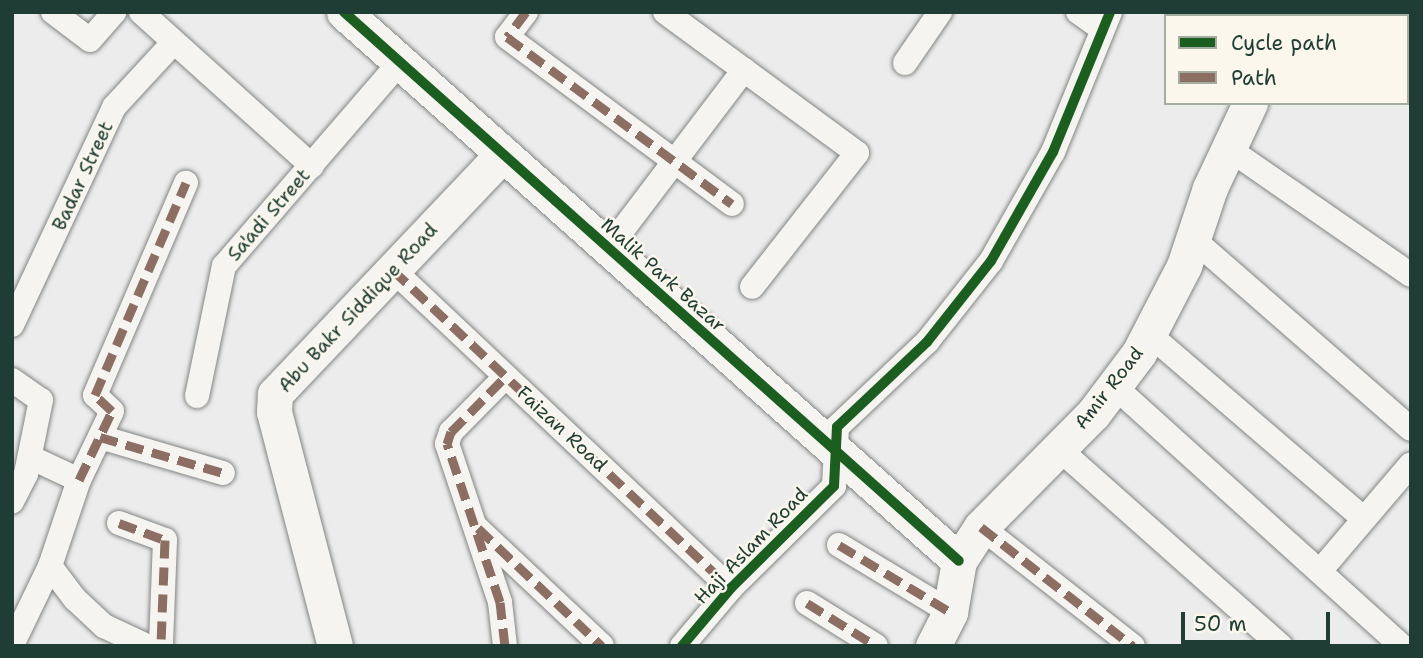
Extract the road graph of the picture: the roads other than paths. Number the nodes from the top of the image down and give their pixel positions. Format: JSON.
{"nodes":[{"id":1,"x":53,"y":12,"type":"edge"},
{"id":2,"x":114,"y":12,"type":"edge"},
{"id":3,"x":141,"y":12,"type":"edge"},
{"id":4,"x":344,"y":12,"type":"edge"},
{"id":5,"x":526,"y":12,"type":"edge"},
{"id":6,"x":665,"y":12,"type":"edge"},
{"id":7,"x":940,"y":12,"type":"edge"},
{"id":8,"x":1079,"y":12,"type":"edge"},
{"id":9,"x":1105,"y":20,"type":"edge"},
{"id":10,"x":174,"y":42,"type":"junction"},
{"id":11,"x":400,"y":62,"type":"junction"},
{"id":12,"x":905,"y":63,"type":"dead end"},
{"id":13,"x":744,"y":70,"type":"junction"},
{"id":14,"x":1249,"y":105,"type":"edge"},
{"id":15,"x":1229,"y":149,"type":"junction"},
{"id":16,"x":503,"y":154,"type":"junction"},
{"id":17,"x":674,"y":162,"type":"junction"},
{"id":18,"x":312,"y":166,"type":"junction"},
{"id":19,"x":186,"y":183,"type":"dead end"},
{"id":20,"x":732,"y":204,"type":"dead end"},
{"id":21,"x":1193,"y":239,"type":"junction"},
{"id":22,"x":608,"y":249,"type":"junction"},
{"id":23,"x":393,"y":270,"type":"junction"},
{"id":24,"x":1411,"y":275,"type":"edge"},
{"id":25,"x":752,"y":287,"type":"dead end"},
{"id":26,"x":12,"y":325,"type":"edge"},
{"id":27,"x":1149,"y":334,"type":"junction"},
{"id":28,"x":506,"y":376,"type":"junction"},
{"id":29,"x":12,"y":380,"type":"edge"},
{"id":30,"x":1114,"y":386,"type":"junction"},
{"id":31,"x":197,"y":396,"type":"dead end"},
{"id":32,"x":1411,"y":429,"type":"edge"},
{"id":33,"x":100,"y":437,"type":"junction"},
{"id":34,"x":1058,"y":449,"type":"junction"},
{"id":35,"x":834,"y":452,"type":"junction"},
{"id":36,"x":30,"y":457,"type":"junction"},
{"id":37,"x":1411,"y":464,"type":"edge"},
{"id":38,"x":223,"y":473,"type":"dead end"},
{"id":39,"x":79,"y":480,"type":"junction"},
{"id":40,"x":12,"y":502,"type":"edge"},
{"id":41,"x":1363,"y":517,"type":"junction"},
{"id":42,"x":119,"y":523,"type":"dead end"},
{"id":43,"x":475,"y":526,"type":"junction"},
{"id":44,"x":981,"y":527,"type":"junction"},
{"id":45,"x":839,"y":545,"type":"dead end"},
{"id":46,"x":959,"y":561,"type":"junction"},
{"id":47,"x":50,"y":566,"type":"junction"},
{"id":48,"x":1320,"y":571,"type":"junction"},
{"id":49,"x":731,"y":588,"type":"junction"},
{"id":50,"x":807,"y":603,"type":"dead end"},
{"id":51,"x":950,"y":612,"type":"junction"},
{"id":52,"x":12,"y":645,"type":"edge"},
{"id":53,"x":934,"y":645,"type":"edge"},
{"id":54,"x":147,"y":646,"type":"edge"},
{"id":55,"x":161,"y":646,"type":"edge"},
{"id":56,"x":334,"y":646,"type":"edge"},
{"id":57,"x":505,"y":646,"type":"edge"},
{"id":58,"x":602,"y":646,"type":"edge"},
{"id":59,"x":682,"y":646,"type":"edge"},
{"id":60,"x":876,"y":646,"type":"edge"},
{"id":61,"x":1133,"y":646,"type":"edge"},
{"id":62,"x":1281,"y":646,"type":"edge"},
{"id":63,"x":1402,"y":646,"type":"edge"}],
"edges":[{"from":1,"to":2,"type":"street"},
{"from":3,"to":10,"type":"street"},
{"from":4,"to":11,"type":"street","name":"Malik Park Bazar"},
{"from":5,"to":17,"type":"street"},
{"from":6,"to":13,"type":"street"},
{"from":7,"to":12,"type":"street"},
{"from":8,"to":9,"type":"street"},
{"from":9,"to":35,"type":"street","name":"Haji Aslam Road"},
{"from":10,"to":18,"type":"street"},
{"from":10,"to":26,"type":"street","name":"Badar Street"},
{"from":11,"to":16,"type":"street","name":"Malik Park Bazar"},
{"from":11,"to":18,"type":"street","name":"Sa'adi Street"},
{"from":13,"to":17,"type":"street"},
{"from":13,"to":25,"type":"street"},
{"from":14,"to":15,"type":"street","name":"Amir Road"},
{"from":15,"to":21,"type":"street","name":"Amir Road"},
{"from":15,"to":24,"type":"street"},
{"from":16,"to":22,"type":"street","name":"Malik Park Bazar"},
{"from":16,"to":23,"type":"street","name":"Abu Bakr Siddique Road"},
{"from":17,"to":20,"type":"street"},
{"from":17,"to":22,"type":"street"},
{"from":18,"to":31,"type":"street","name":"Sa'adi Street"},
{"from":19,"to":33,"type":"street"},
{"from":21,"to":27,"type":"street","name":"Amir Road"},
{"from":21,"to":32,"type":"street"},
{"from":22,"to":35,"type":"street","name":"Malik Park Bazar"},
{"from":23,"to":28,"type":"street","name":"Faizan Road"},
{"from":23,"to":56,"type":"street","name":"Abu Bakr Siddique Road"},
{"from":27,"to":30,"type":"street","name":"Amir Road"},
{"from":27,"to":41,"type":"street"},
{"from":28,"to":43,"type":"street"},
{"from":28,"to":49,"type":"street","name":"Faizan Road"},
{"from":29,"to":36,"type":"street"},
{"from":30,"to":34,"type":"street","name":"Amir Road"},
{"from":30,"to":48,"type":"street"},
{"from":33,"to":38,"type":"street"},
{"from":33,"to":39,"type":"street"},
{"from":34,"to":44,"type":"street","name":"Amir Road"},
{"from":34,"to":62,"type":"street"},
{"from":35,"to":46,"type":"street","name":"Malik Park Bazar"},
{"from":35,"to":49,"type":"street","name":"Haji Aslam Road"},
{"from":36,"to":39,"type":"street"},
{"from":36,"to":40,"type":"street"},
{"from":37,"to":41,"type":"street"},
{"from":39,"to":47,"type":"street"},
{"from":41,"to":48,"type":"street"},
{"from":42,"to":55,"type":"street"},
{"from":43,"to":57,"type":"street"},
{"from":43,"to":58,"type":"street"},
{"from":44,"to":46,"type":"street","name":"Amir Road"},
{"from":44,"to":61,"type":"street"},
{"from":45,"to":51,"type":"street"},
{"from":46,"to":51,"type":"street","name":"Amir Road"},
{"from":47,"to":52,"type":"street"},
{"from":47,"to":54,"type":"street"},
{"from":48,"to":63,"type":"street"},
{"from":49,"to":59,"type":"street","name":"Haji Aslam Road"},
{"from":50,"to":60,"type":"street"},
{"from":51,"to":53,"type":"street","name":"Amir Road"}]}
